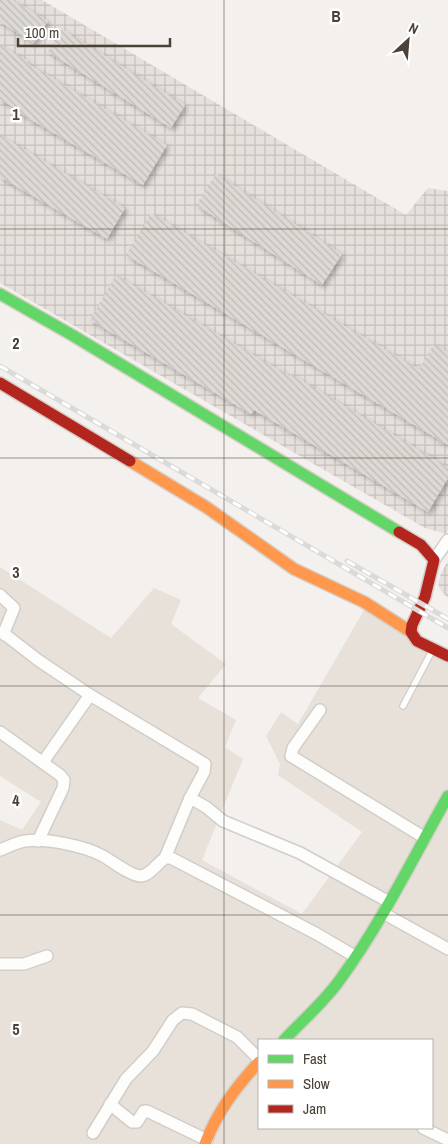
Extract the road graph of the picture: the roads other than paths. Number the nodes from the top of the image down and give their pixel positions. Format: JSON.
{"nodes":[{"id":1,"x":0,"y":294,"type":"edge"},
{"id":2,"x":0,"y":383,"type":"edge"},
{"id":3,"x":448,"y":540,"type":"edge"},
{"id":4,"x":434,"y":560,"type":"junction"},
{"id":5,"x":0,"y":595,"type":"edge"},
{"id":6,"x":411,"y":632,"type":"junction"},
{"id":7,"x":433,"y":649,"type":"junction"},
{"id":8,"x":448,"y":656,"type":"edge"},
{"id":9,"x":90,"y":695,"type":"junction"},
{"id":10,"x":403,"y":706,"type":"dead end"},
{"id":11,"x":320,"y":710,"type":"dead end"},
{"id":12,"x":0,"y":732,"type":"edge"},
{"id":13,"x":43,"y":762,"type":"junction"},
{"id":14,"x":448,"y":796,"type":"edge"},
{"id":15,"x":190,"y":798,"type":"junction"},
{"id":16,"x":425,"y":838,"type":"junction"},
{"id":17,"x":38,"y":841,"type":"junction"},
{"id":18,"x":0,"y":850,"type":"edge"},
{"id":19,"x":165,"y":858,"type":"junction"},
{"id":20,"x":389,"y":902,"type":"junction"},
{"id":21,"x":383,"y":913,"type":"junction"},
{"id":22,"x":448,"y":949,"type":"edge"},
{"id":23,"x":47,"y":956,"type":"dead end"},
{"id":24,"x":356,"y":957,"type":"junction"},
{"id":25,"x":0,"y":964,"type":"edge"},
{"id":26,"x":287,"y":1039,"type":"edge"},
{"id":27,"x":258,"y":1059,"type":"edge"},
{"id":28,"x":258,"y":1061,"type":"edge"},
{"id":29,"x":110,"y":1104,"type":"junction"},
{"id":30,"x":425,"y":1129,"type":"edge"},
{"id":31,"x":92,"y":1133,"type":"dead end"},
{"id":32,"x":448,"y":1140,"type":"edge"},
{"id":33,"x":206,"y":1142,"type":"edge"}],
"edges":[{"from":1,"to":4,"type":"main road"},
{"from":2,"to":6,"type":"main road"},
{"from":3,"to":4,"type":"street"},
{"from":4,"to":6,"type":"main road"},
{"from":5,"to":9,"type":"street"},
{"from":6,"to":7,"type":"main road"},
{"from":7,"to":8,"type":"main road"},
{"from":7,"to":10,"type":"lane"},
{"from":9,"to":13,"type":"street"},
{"from":9,"to":15,"type":"street"},
{"from":11,"to":16,"type":"street"},
{"from":12,"to":13,"type":"street"},
{"from":13,"to":17,"type":"street"},
{"from":14,"to":16,"type":"main road"},
{"from":15,"to":19,"type":"street"},
{"from":15,"to":20,"type":"street"},
{"from":16,"to":20,"type":"main road"},
{"from":17,"to":18,"type":"street"},
{"from":17,"to":19,"type":"street"},
{"from":19,"to":24,"type":"street"},
{"from":20,"to":21,"type":"main road"},
{"from":21,"to":22,"type":"street"},
{"from":21,"to":24,"type":"main road"},
{"from":23,"to":25,"type":"street"},
{"from":24,"to":26,"type":"main road"},
{"from":27,"to":29,"type":"street"},
{"from":28,"to":33,"type":"main road"},
{"from":29,"to":31,"type":"street"},
{"from":29,"to":33,"type":"street"},
{"from":30,"to":32,"type":"street"}]}
